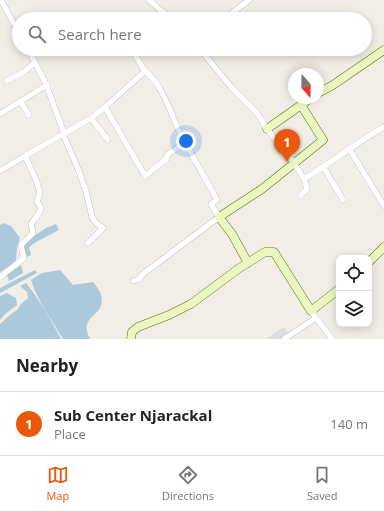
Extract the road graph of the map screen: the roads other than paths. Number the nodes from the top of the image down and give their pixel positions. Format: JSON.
{"nodes":[{"id":1,"x":1,"y":0,"type":"edge"},
{"id":2,"x":150,"y":0,"type":"edge"},
{"id":3,"x":250,"y":0,"type":"edge"},
{"id":4,"x":163,"y":12,"type":"edge"},
{"id":5,"x":234,"y":12,"type":"edge"},
{"id":6,"x":12,"y":20,"type":"edge"},
{"id":7,"x":384,"y":50,"type":"edge"},
{"id":8,"x":32,"y":56,"type":"edge"},
{"id":9,"x":135,"y":56,"type":"edge"},
{"id":10,"x":206,"y":56,"type":"edge"},
{"id":11,"x":35,"y":62,"type":"junction"},
{"id":12,"x":145,"y":71,"type":"junction"},
{"id":13,"x":7,"y":80,"type":"dead end"},
{"id":14,"x":46,"y":85,"type":"junction"},
{"id":15,"x":324,"y":90,"type":"edge"},
{"id":16,"x":21,"y":101,"type":"junction"},
{"id":17,"x":301,"y":104,"type":"joint"},
{"id":18,"x":105,"y":107,"type":"junction"},
{"id":19,"x":0,"y":114,"type":"edge"},
{"id":20,"x":29,"y":115,"type":"dead end"},
{"id":21,"x":91,"y":118,"type":"junction"},
{"id":22,"x":384,"y":127,"type":"edge"},
{"id":23,"x":267,"y":129,"type":"junction"},
{"id":24,"x":63,"y":134,"type":"junction"},
{"id":25,"x":108,"y":140,"type":"dead end"},
{"id":26,"x":185,"y":143,"type":"junction"},
{"id":27,"x":350,"y":150,"type":"junction"},
{"id":28,"x":25,"y":156,"type":"junction"},
{"id":29,"x":294,"y":163,"type":"junction"},
{"id":30,"x":324,"y":168,"type":"junction"},
{"id":31,"x":0,"y":171,"type":"edge"},
{"id":32,"x":304,"y":179,"type":"junction"},
{"id":33,"x":301,"y":195,"type":"dead end"},
{"id":34,"x":343,"y":200,"type":"dead end"},
{"id":35,"x":384,"y":206,"type":"edge"},
{"id":36,"x":219,"y":217,"type":"junction"},
{"id":37,"x":88,"y":243,"type":"dead end"},
{"id":38,"x":384,"y":247,"type":"edge"},
{"id":39,"x":372,"y":259,"type":"edge"},
{"id":40,"x":248,"y":263,"type":"junction"},
{"id":41,"x":0,"y":277,"type":"edge"},
{"id":42,"x":133,"y":281,"type":"dead end"},
{"id":43,"x":336,"y":291,"type":"edge"},
{"id":44,"x":314,"y":314,"type":"junction"},
{"id":45,"x":131,"y":339,"type":"edge"},
{"id":46,"x":284,"y":339,"type":"edge"},
{"id":47,"x":332,"y":339,"type":"edge"}],
"edges":[{"from":1,"to":6,"type":"street"},
{"from":2,"to":4,"type":"street"},
{"from":3,"to":5,"type":"street"},
{"from":7,"to":15,"type":"street"},
{"from":8,"to":11,"type":"street"},
{"from":9,"to":12,"type":"street"},
{"from":10,"to":23,"type":"street"},
{"from":11,"to":13,"type":"street"},
{"from":11,"to":14,"type":"street"},
{"from":12,"to":18,"type":"street"},
{"from":12,"to":26,"type":"street"},
{"from":14,"to":16,"type":"street"},
{"from":14,"to":24,"type":"street"},
{"from":16,"to":19,"type":"street"},
{"from":16,"to":20,"type":"street"},
{"from":17,"to":23,"type":"street"},
{"from":17,"to":29,"type":"street"},
{"from":18,"to":21,"type":"street"},
{"from":18,"to":26,"type":"street"},
{"from":21,"to":24,"type":"street"},
{"from":21,"to":25,"type":"street"},
{"from":22,"to":27,"type":"street"},
{"from":23,"to":29,"type":"street"},
{"from":24,"to":28,"type":"street"},
{"from":24,"to":37,"type":"street"},
{"from":26,"to":36,"type":"street"},
{"from":27,"to":30,"type":"street"},
{"from":27,"to":35,"type":"street"},
{"from":28,"to":31,"type":"street"},
{"from":28,"to":41,"type":"street"},
{"from":29,"to":32,"type":"street"},
{"from":29,"to":36,"type":"street"},
{"from":30,"to":32,"type":"street"},
{"from":30,"to":34,"type":"street"},
{"from":32,"to":33,"type":"street"},
{"from":36,"to":40,"type":"street"},
{"from":36,"to":42,"type":"street"},
{"from":38,"to":39,"type":"street"},
{"from":40,"to":44,"type":"street"},
{"from":40,"to":45,"type":"street"},
{"from":43,"to":44,"type":"street"},
{"from":44,"to":46,"type":"street"},
{"from":44,"to":47,"type":"street"}]}
